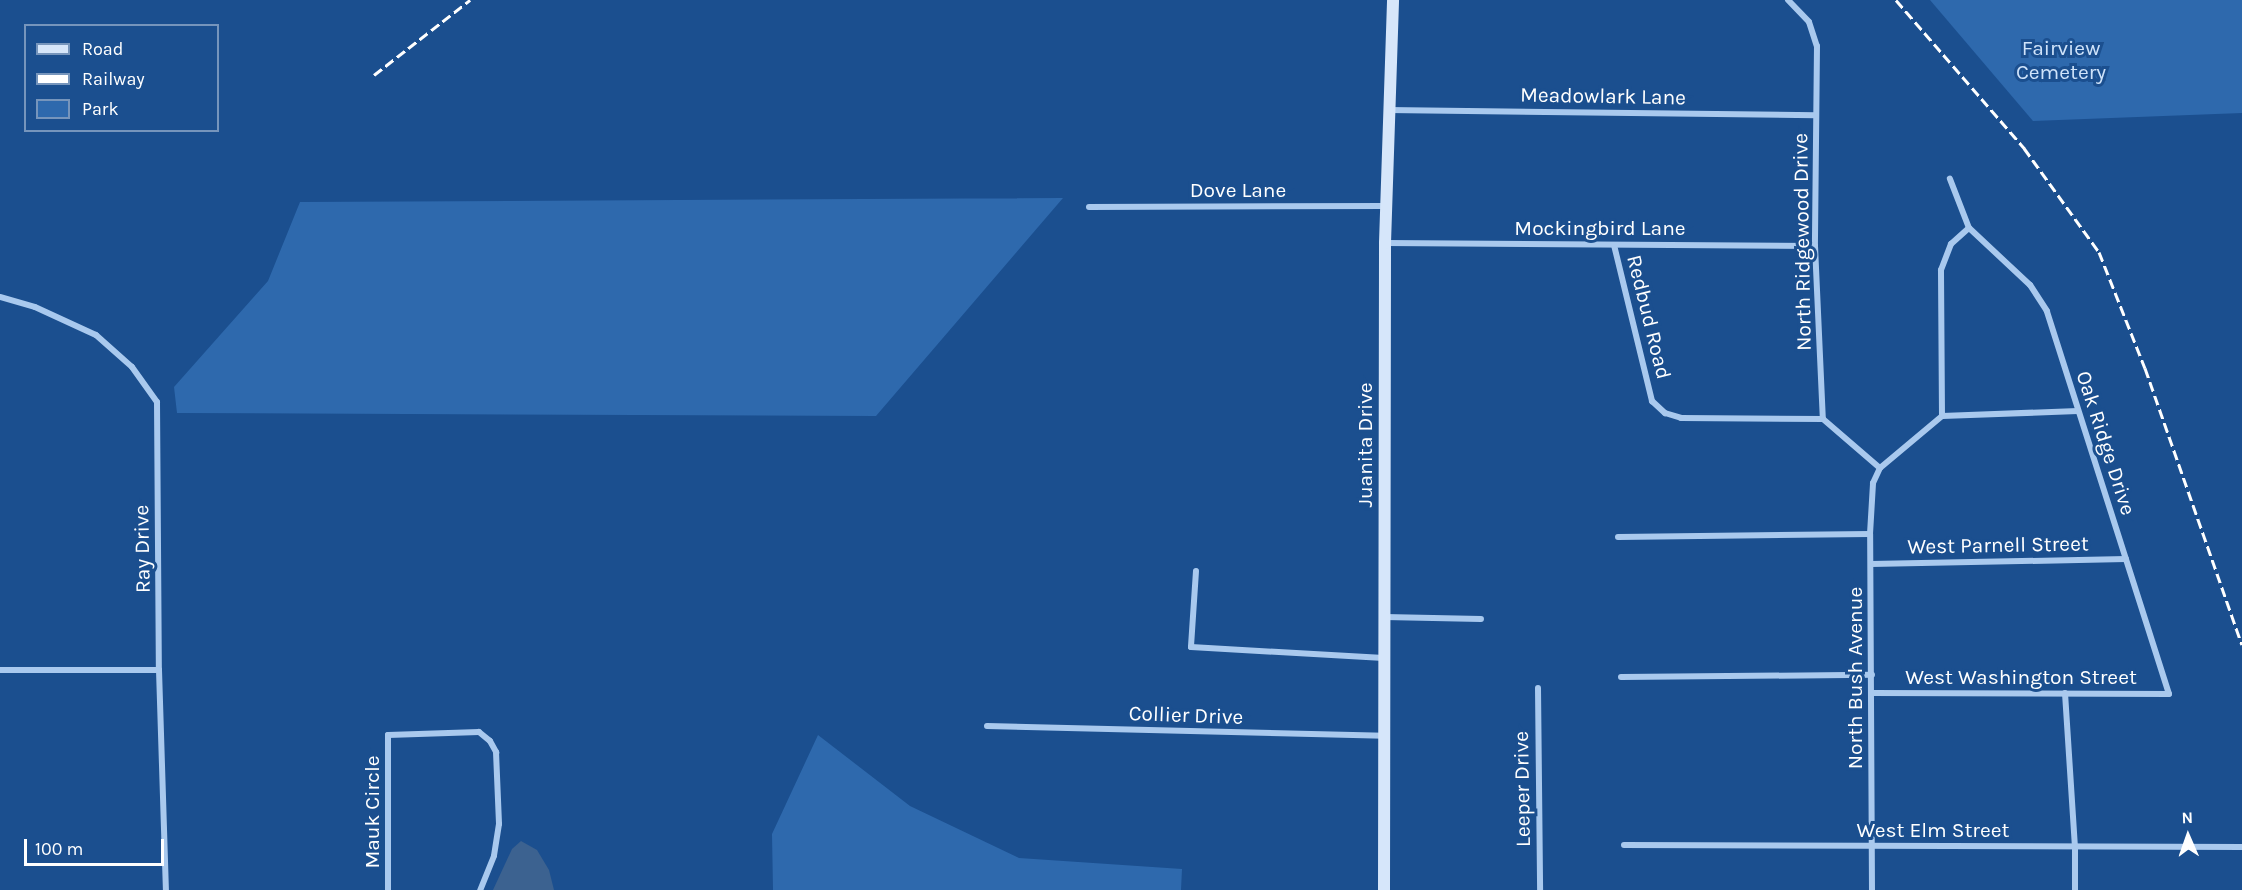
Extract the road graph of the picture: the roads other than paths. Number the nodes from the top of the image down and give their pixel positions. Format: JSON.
{"nodes":[{"id":1,"x":1393,"y":0,"type":"edge"},
{"id":2,"x":1788,"y":0,"type":"edge"},
{"id":3,"x":1388,"y":110,"type":"junction"},
{"id":4,"x":1816,"y":115,"type":"junction"},
{"id":5,"x":1950,"y":179,"type":"dead end"},
{"id":6,"x":1386,"y":206,"type":"junction"},
{"id":7,"x":1089,"y":207,"type":"dead end"},
{"id":8,"x":1970,"y":228,"type":"junction"},
{"id":9,"x":1385,"y":243,"type":"junction"},
{"id":10,"x":1614,"y":244,"type":"junction"},
{"id":11,"x":1815,"y":246,"type":"junction"},
{"id":12,"x":0,"y":297,"type":"edge"},
{"id":13,"x":2078,"y":411,"type":"junction"},
{"id":14,"x":1942,"y":416,"type":"junction"},
{"id":15,"x":1823,"y":419,"type":"junction"},
{"id":16,"x":1880,"y":468,"type":"junction"},
{"id":17,"x":1870,"y":534,"type":"junction"},
{"id":18,"x":1618,"y":537,"type":"dead end"},
{"id":19,"x":2126,"y":559,"type":"junction"},
{"id":20,"x":1871,"y":564,"type":"junction"},
{"id":21,"x":1196,"y":571,"type":"dead end"},
{"id":22,"x":1385,"y":617,"type":"junction"},
{"id":23,"x":1481,"y":619,"type":"dead end"},
{"id":24,"x":1384,"y":658,"type":"junction"},
{"id":25,"x":0,"y":670,"type":"edge"},
{"id":26,"x":159,"y":670,"type":"junction"},
{"id":27,"x":1872,"y":675,"type":"junction"},
{"id":28,"x":1621,"y":677,"type":"dead end"},
{"id":29,"x":1538,"y":688,"type":"dead end"},
{"id":30,"x":1873,"y":693,"type":"junction"},
{"id":31,"x":2064,"y":693,"type":"junction"},
{"id":32,"x":2169,"y":694,"type":"joint"},
{"id":33,"x":987,"y":726,"type":"dead end"},
{"id":34,"x":1384,"y":736,"type":"junction"},
{"id":35,"x":1624,"y":845,"type":"dead end"},
{"id":36,"x":2075,"y":846,"type":"junction"},
{"id":37,"x":1872,"y":847,"type":"junction"},
{"id":38,"x":2242,"y":847,"type":"edge"},
{"id":39,"x":166,"y":890,"type":"edge"},
{"id":40,"x":388,"y":890,"type":"edge"},
{"id":41,"x":480,"y":890,"type":"edge"},
{"id":42,"x":1384,"y":890,"type":"edge"},
{"id":43,"x":1540,"y":890,"type":"edge"},
{"id":44,"x":1872,"y":890,"type":"edge"},
{"id":45,"x":2075,"y":890,"type":"edge"}],
"edges":[{"from":1,"to":3,"type":"street","name":"Juanita Drive"},
{"from":2,"to":4,"type":"street","name":"North Ridgewood Drive"},
{"from":3,"to":4,"type":"street","name":"Meadowlark Lane"},
{"from":3,"to":6,"type":"street","name":"Juanita Drive"},
{"from":4,"to":11,"type":"street","name":"North Ridgewood Drive"},
{"from":5,"to":8,"type":"street","name":"Oak Ridge Drive"},
{"from":6,"to":7,"type":"street","name":"Dove Lane"},
{"from":6,"to":9,"type":"street","name":"Juanita Drive"},
{"from":8,"to":13,"type":"street","name":"Oak Ridge Drive"},
{"from":8,"to":14,"type":"street"},
{"from":9,"to":10,"type":"street","name":"Mockingbird Lane"},
{"from":9,"to":22,"type":"street","name":"Juanita Drive"},
{"from":10,"to":11,"type":"street","name":"Mockingbird Lane"},
{"from":10,"to":15,"type":"street","name":"Redbud Road"},
{"from":11,"to":15,"type":"street","name":"North Ridgewood Drive"},
{"from":12,"to":26,"type":"street","name":"Ray Drive"},
{"from":13,"to":14,"type":"street"},
{"from":13,"to":19,"type":"street","name":"Oak Ridge Drive"},
{"from":14,"to":16,"type":"street"},
{"from":15,"to":16,"type":"street"},
{"from":16,"to":17,"type":"street","name":"North Bush Avenue"},
{"from":17,"to":18,"type":"street"},
{"from":17,"to":20,"type":"street","name":"North Bush Avenue"},
{"from":19,"to":20,"type":"street","name":"West Parnell Street"},
{"from":19,"to":32,"type":"street","name":"Oak Ridge Drive"},
{"from":20,"to":27,"type":"street","name":"North Bush Avenue"},
{"from":21,"to":24,"type":"street"},
{"from":22,"to":23,"type":"street"},
{"from":22,"to":24,"type":"street","name":"Juanita Drive"},
{"from":24,"to":34,"type":"street","name":"Juanita Drive"},
{"from":25,"to":26,"type":"street"},
{"from":26,"to":39,"type":"street","name":"Ray Drive"},
{"from":27,"to":28,"type":"street"},
{"from":27,"to":30,"type":"street","name":"North Bush Avenue"},
{"from":29,"to":43,"type":"street","name":"Leeper Drive"},
{"from":30,"to":31,"type":"street","name":"West Washington Street"},
{"from":30,"to":37,"type":"street","name":"North Bush Avenue"},
{"from":31,"to":32,"type":"street","name":"West Washington Street"},
{"from":31,"to":36,"type":"street"},
{"from":33,"to":34,"type":"street","name":"Collier Drive"},
{"from":34,"to":42,"type":"street","name":"Juanita Drive"},
{"from":35,"to":37,"type":"street","name":"West Elm Street"},
{"from":36,"to":37,"type":"street","name":"West Elm Street"},
{"from":36,"to":38,"type":"street","name":"West Elm Street"},
{"from":36,"to":45,"type":"street"},
{"from":37,"to":44,"type":"street","name":"North Bush Avenue"},
{"from":40,"to":41,"type":"street","name":"Mauk Circle"}]}
